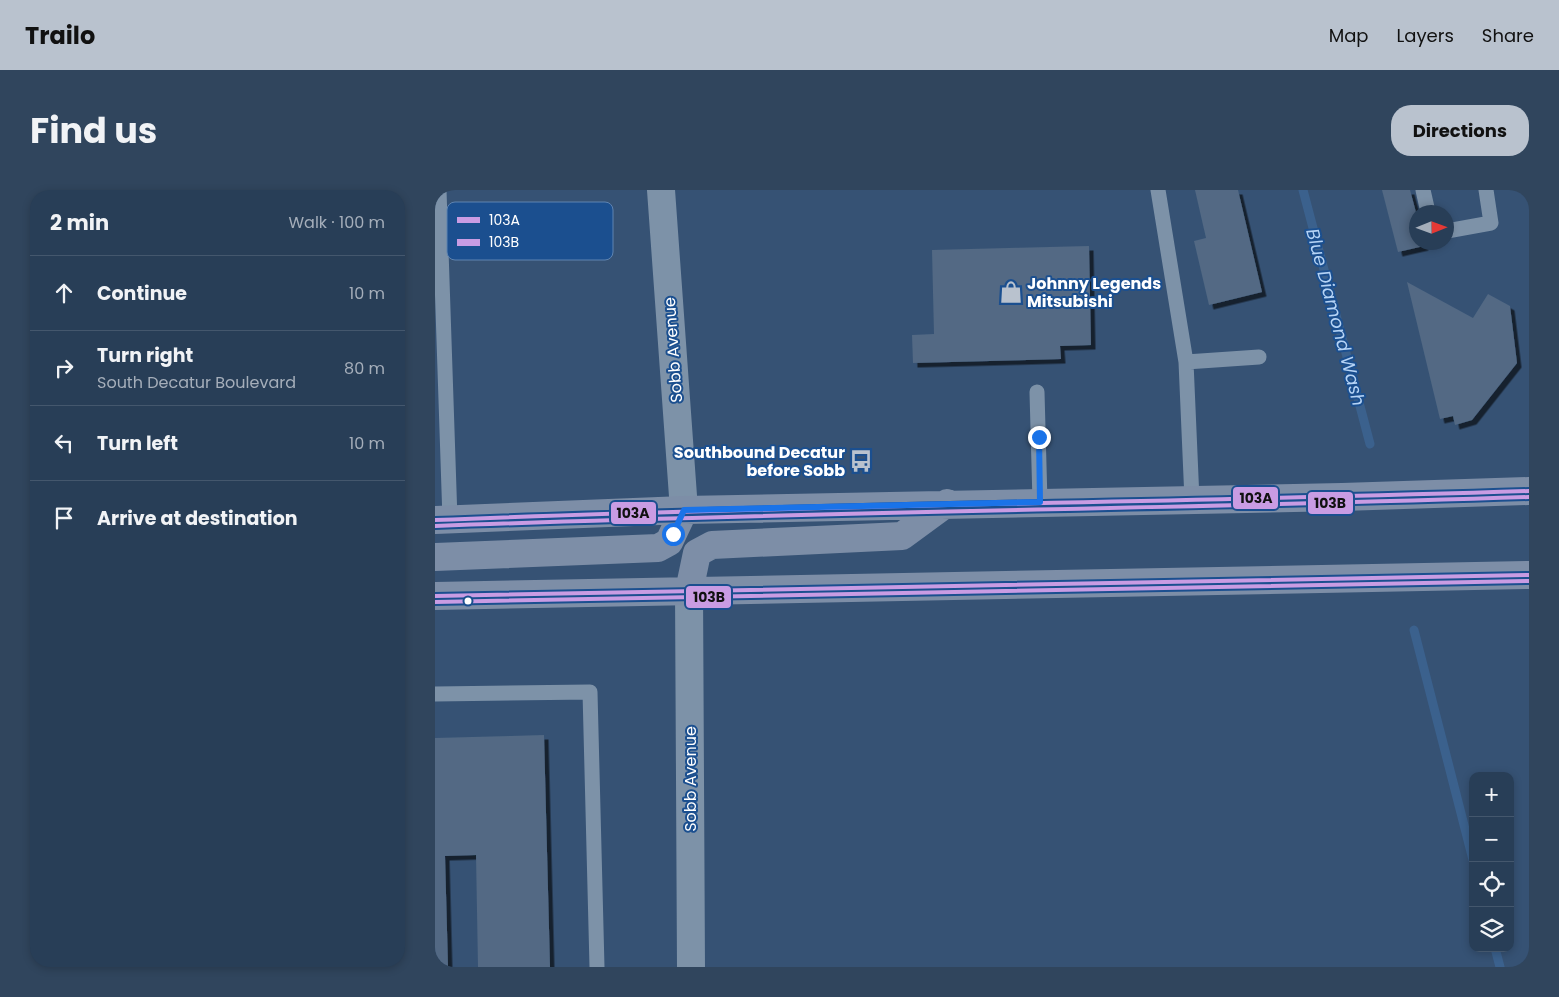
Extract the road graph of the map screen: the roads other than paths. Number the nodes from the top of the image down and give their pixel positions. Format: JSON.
{"nodes":[{"id":1,"x":439,"y":190,"type":"edge"},
{"id":2,"x":661,"y":190,"type":"edge"},
{"id":3,"x":1158,"y":190,"type":"edge"},
{"id":4,"x":1423,"y":190,"type":"edge"},
{"id":5,"x":1486,"y":190,"type":"edge"},
{"id":6,"x":1426,"y":205,"type":"edge"},
{"id":7,"x":1454,"y":230,"type":"edge"},
{"id":8,"x":439,"y":286,"type":"edge"},
{"id":9,"x":1259,"y":357,"type":"dead end"},
{"id":10,"x":1186,"y":362,"type":"junction"},
{"id":11,"x":1037,"y":392,"type":"dead end"},
{"id":12,"x":441,"y":417,"type":"edge"},
{"id":13,"x":1529,"y":491,"type":"edge"},
{"id":14,"x":1192,"y":500,"type":"junction"},
{"id":15,"x":1040,"y":502,"type":"junction"},
{"id":16,"x":947,"y":503,"type":"junction"},
{"id":17,"x":684,"y":510,"type":"junction"},
{"id":18,"x":443,"y":520,"type":"edge"},
{"id":19,"x":435,"y":557,"type":"edge"},
{"id":20,"x":1529,"y":575,"type":"edge"},
{"id":21,"x":689,"y":591,"type":"junction"},
{"id":22,"x":435,"y":596,"type":"edge"},
{"id":23,"x":435,"y":694,"type":"edge"},
{"id":24,"x":597,"y":967,"type":"edge"},
{"id":25,"x":691,"y":967,"type":"edge"}],
"edges":[{"from":1,"to":8,"type":"lane"},
{"from":2,"to":17,"type":"street","name":"Sobb Avenue"},
{"from":3,"to":10,"type":"lane"},
{"from":4,"to":6,"type":"lane"},
{"from":5,"to":7,"type":"lane"},
{"from":8,"to":12,"type":"lane"},
{"from":9,"to":10,"type":"lane"},
{"from":10,"to":14,"type":"lane"},
{"from":11,"to":15,"type":"lane"},
{"from":12,"to":18,"type":"lane"},
{"from":13,"to":14,"type":"main road"},
{"from":14,"to":15,"type":"main road"},
{"from":15,"to":16,"type":"main road"},
{"from":16,"to":17,"type":"main road"},
{"from":16,"to":21,"type":"main road"},
{"from":17,"to":18,"type":"main road"},
{"from":17,"to":19,"type":"main road"},
{"from":20,"to":21,"type":"main road"},
{"from":21,"to":22,"type":"main road"},
{"from":21,"to":25,"type":"street","name":"Sobb Avenue"},
{"from":23,"to":24,"type":"lane"}]}
